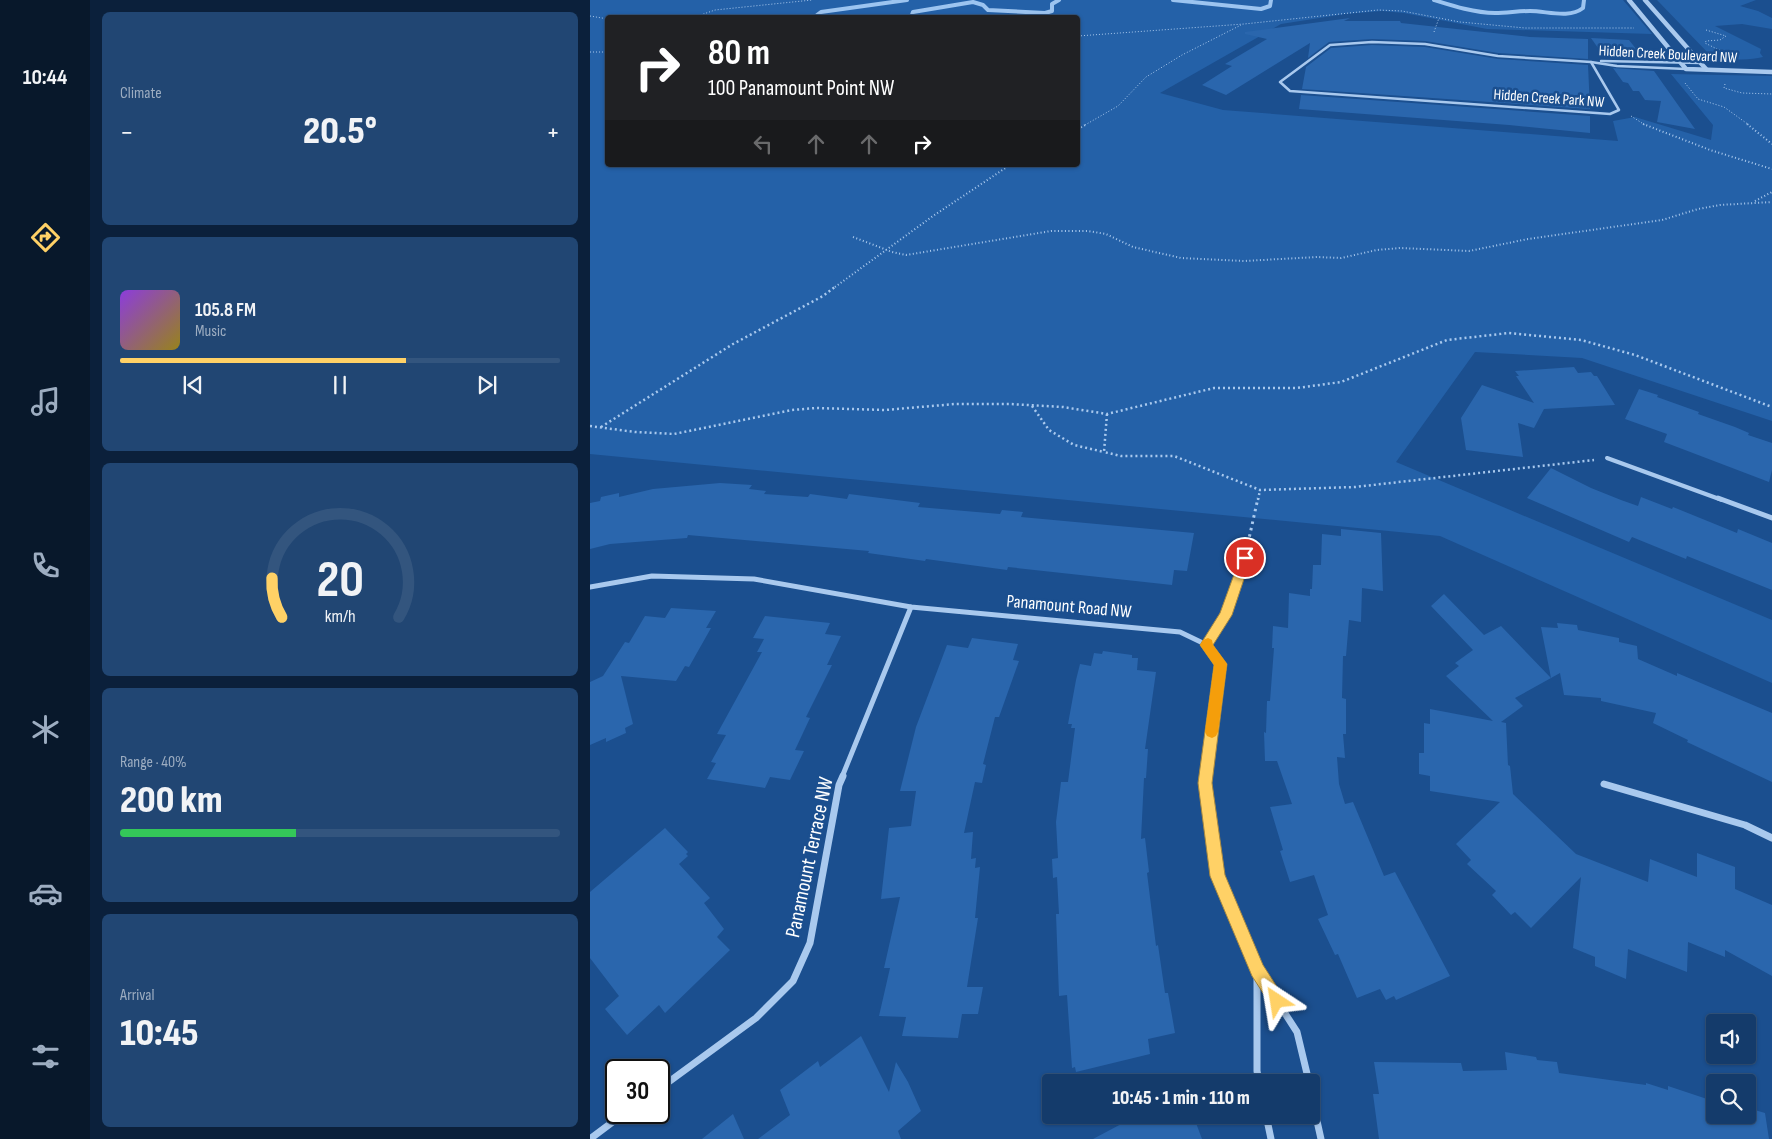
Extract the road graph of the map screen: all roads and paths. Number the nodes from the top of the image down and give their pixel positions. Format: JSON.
{"nodes":[{"id":1,"x":812,"y":0,"type":"edge"},
{"id":2,"x":1629,"y":0,"type":"edge"},
{"id":3,"x":1645,"y":0,"type":"edge"},
{"id":4,"x":701,"y":15,"type":"edge"},
{"id":5,"x":590,"y":16,"type":"edge"},
{"id":6,"x":605,"y":18,"type":"edge"},
{"id":7,"x":1244,"y":24,"type":"junction"},
{"id":8,"x":1637,"y":27,"type":"dead end"},
{"id":9,"x":1706,"y":30,"type":"dead end"},
{"id":10,"x":1080,"y":36,"type":"edge"},
{"id":11,"x":590,"y":52,"type":"edge"},
{"id":12,"x":605,"y":52,"type":"edge"},
{"id":13,"x":1716,"y":56,"type":"dead end"},
{"id":14,"x":1590,"y":62,"type":"junction"},
{"id":15,"x":1682,"y":62,"type":"junction"},
{"id":16,"x":1701,"y":63,"type":"junction"},
{"id":17,"x":1710,"y":63,"type":"dead end"},
{"id":18,"x":1736,"y":65,"type":"dead end"},
{"id":19,"x":1772,"y":66,"type":"edge"},
{"id":20,"x":1686,"y":69,"type":"junction"},
{"id":21,"x":1706,"y":69,"type":"junction"},
{"id":22,"x":1772,"y":72,"type":"edge"},
{"id":23,"x":1682,"y":79,"type":"dead end"},
{"id":24,"x":1727,"y":82,"type":"dead end"},
{"id":25,"x":1772,"y":94,"type":"edge"},
{"id":26,"x":1631,"y":116,"type":"dead end"},
{"id":27,"x":1080,"y":128,"type":"edge"},
{"id":28,"x":1772,"y":144,"type":"edge"},
{"id":29,"x":1007,"y":167,"type":"edge"},
{"id":30,"x":1772,"y":169,"type":"edge"},
{"id":31,"x":1772,"y":192,"type":"edge"},
{"id":32,"x":1752,"y":202,"type":"junction"},
{"id":33,"x":1772,"y":202,"type":"edge"},
{"id":34,"x":853,"y":237,"type":"dead end"},
{"id":35,"x":888,"y":250,"type":"junction"},
{"id":36,"x":1032,"y":405,"type":"junction"},
{"id":37,"x":1772,"y":407,"type":"edge"},
{"id":38,"x":1107,"y":414,"type":"junction"},
{"id":39,"x":590,"y":426,"type":"edge"},
{"id":40,"x":600,"y":428,"type":"junction"},
{"id":41,"x":1104,"y":452,"type":"junction"},
{"id":42,"x":1607,"y":458,"type":"joint"},
{"id":43,"x":1260,"y":490,"type":"junction"},
{"id":44,"x":1772,"y":518,"type":"edge"},
{"id":45,"x":1245,"y":558,"type":"joint"},
{"id":46,"x":590,"y":587,"type":"edge"},
{"id":47,"x":911,"y":607,"type":"junction"},
{"id":48,"x":1206,"y":645,"type":"junction"},
{"id":49,"x":1604,"y":784,"type":"dead end"},
{"id":50,"x":1772,"y":838,"type":"edge"},
{"id":51,"x":1257,"y":970,"type":"junction"},
{"id":52,"x":1257,"y":1074,"type":"edge"},
{"id":53,"x":1307,"y":1074,"type":"edge"},
{"id":54,"x":670,"y":1081,"type":"edge"},
{"id":55,"x":610,"y":1124,"type":"edge"},
{"id":56,"x":1268,"y":1124,"type":"edge"},
{"id":57,"x":1318,"y":1124,"type":"edge"},
{"id":58,"x":590,"y":1139,"type":"edge"},
{"id":59,"x":1271,"y":1139,"type":"edge"},
{"id":60,"x":1322,"y":1139,"type":"edge"}],
"edges":[{"from":1,"to":4,"type":"path"},
{"from":2,"to":15,"type":"street"},
{"from":3,"to":16,"type":"street"},
{"from":5,"to":6,"type":"path"},
{"from":7,"to":8,"type":"path"},
{"from":7,"to":10,"type":"path"},
{"from":7,"to":27,"type":"path"},
{"from":9,"to":13,"type":"path"},
{"from":11,"to":12,"type":"path"},
{"from":14,"to":14,"type":"street","name":"Hidden Creek Park NW"},
{"from":14,"to":15,"type":"street","name":"Hidden Creek Boulevard NW"},
{"from":14,"to":20,"type":"street","name":"Hidden Creek Boulevard NW"},
{"from":15,"to":16,"type":"street","name":"Hidden Creek Boulevard NW"},
{"from":15,"to":20,"type":"street"},
{"from":16,"to":17,"type":"street","name":"Hidden Creek Boulevard NW"},
{"from":16,"to":21,"type":"street"},
{"from":18,"to":19,"type":"street","name":"Hidden Creek Boulevard NW"},
{"from":20,"to":21,"type":"street","name":"Hidden Creek Boulevard NW"},
{"from":21,"to":22,"type":"street","name":"Hidden Creek Boulevard NW"},
{"from":23,"to":28,"type":"path"},
{"from":24,"to":25,"type":"path"},
{"from":26,"to":30,"type":"path"},
{"from":29,"to":35,"type":"path"},
{"from":31,"to":32,"type":"path"},
{"from":32,"to":33,"type":"path"},
{"from":32,"to":35,"type":"path"},
{"from":34,"to":35,"type":"path"},
{"from":35,"to":40,"type":"path"},
{"from":36,"to":38,"type":"path"},
{"from":36,"to":40,"type":"path"},
{"from":36,"to":41,"type":"path"},
{"from":37,"to":38,"type":"path"},
{"from":38,"to":41,"type":"path"},
{"from":39,"to":40,"type":"path"},
{"from":41,"to":43,"type":"path"},
{"from":42,"to":43,"type":"path"},
{"from":42,"to":44,"type":"street"},
{"from":43,"to":45,"type":"path"},
{"from":45,"to":48,"type":"street"},
{"from":46,"to":47,"type":"street","name":"Panamount Road NW"},
{"from":47,"to":48,"type":"street","name":"Panamount Road NW"},
{"from":47,"to":54,"type":"street","name":"Panamount Terrace NW"},
{"from":48,"to":51,"type":"street","name":"Panamount Road NW"},
{"from":49,"to":50,"type":"street"},
{"from":51,"to":52,"type":"street","name":"Panamount Road NW"},
{"from":51,"to":53,"type":"street","name":"Panamount Road NW"},
{"from":55,"to":58,"type":"street"},
{"from":56,"to":59,"type":"street"},
{"from":57,"to":60,"type":"street"}]}
